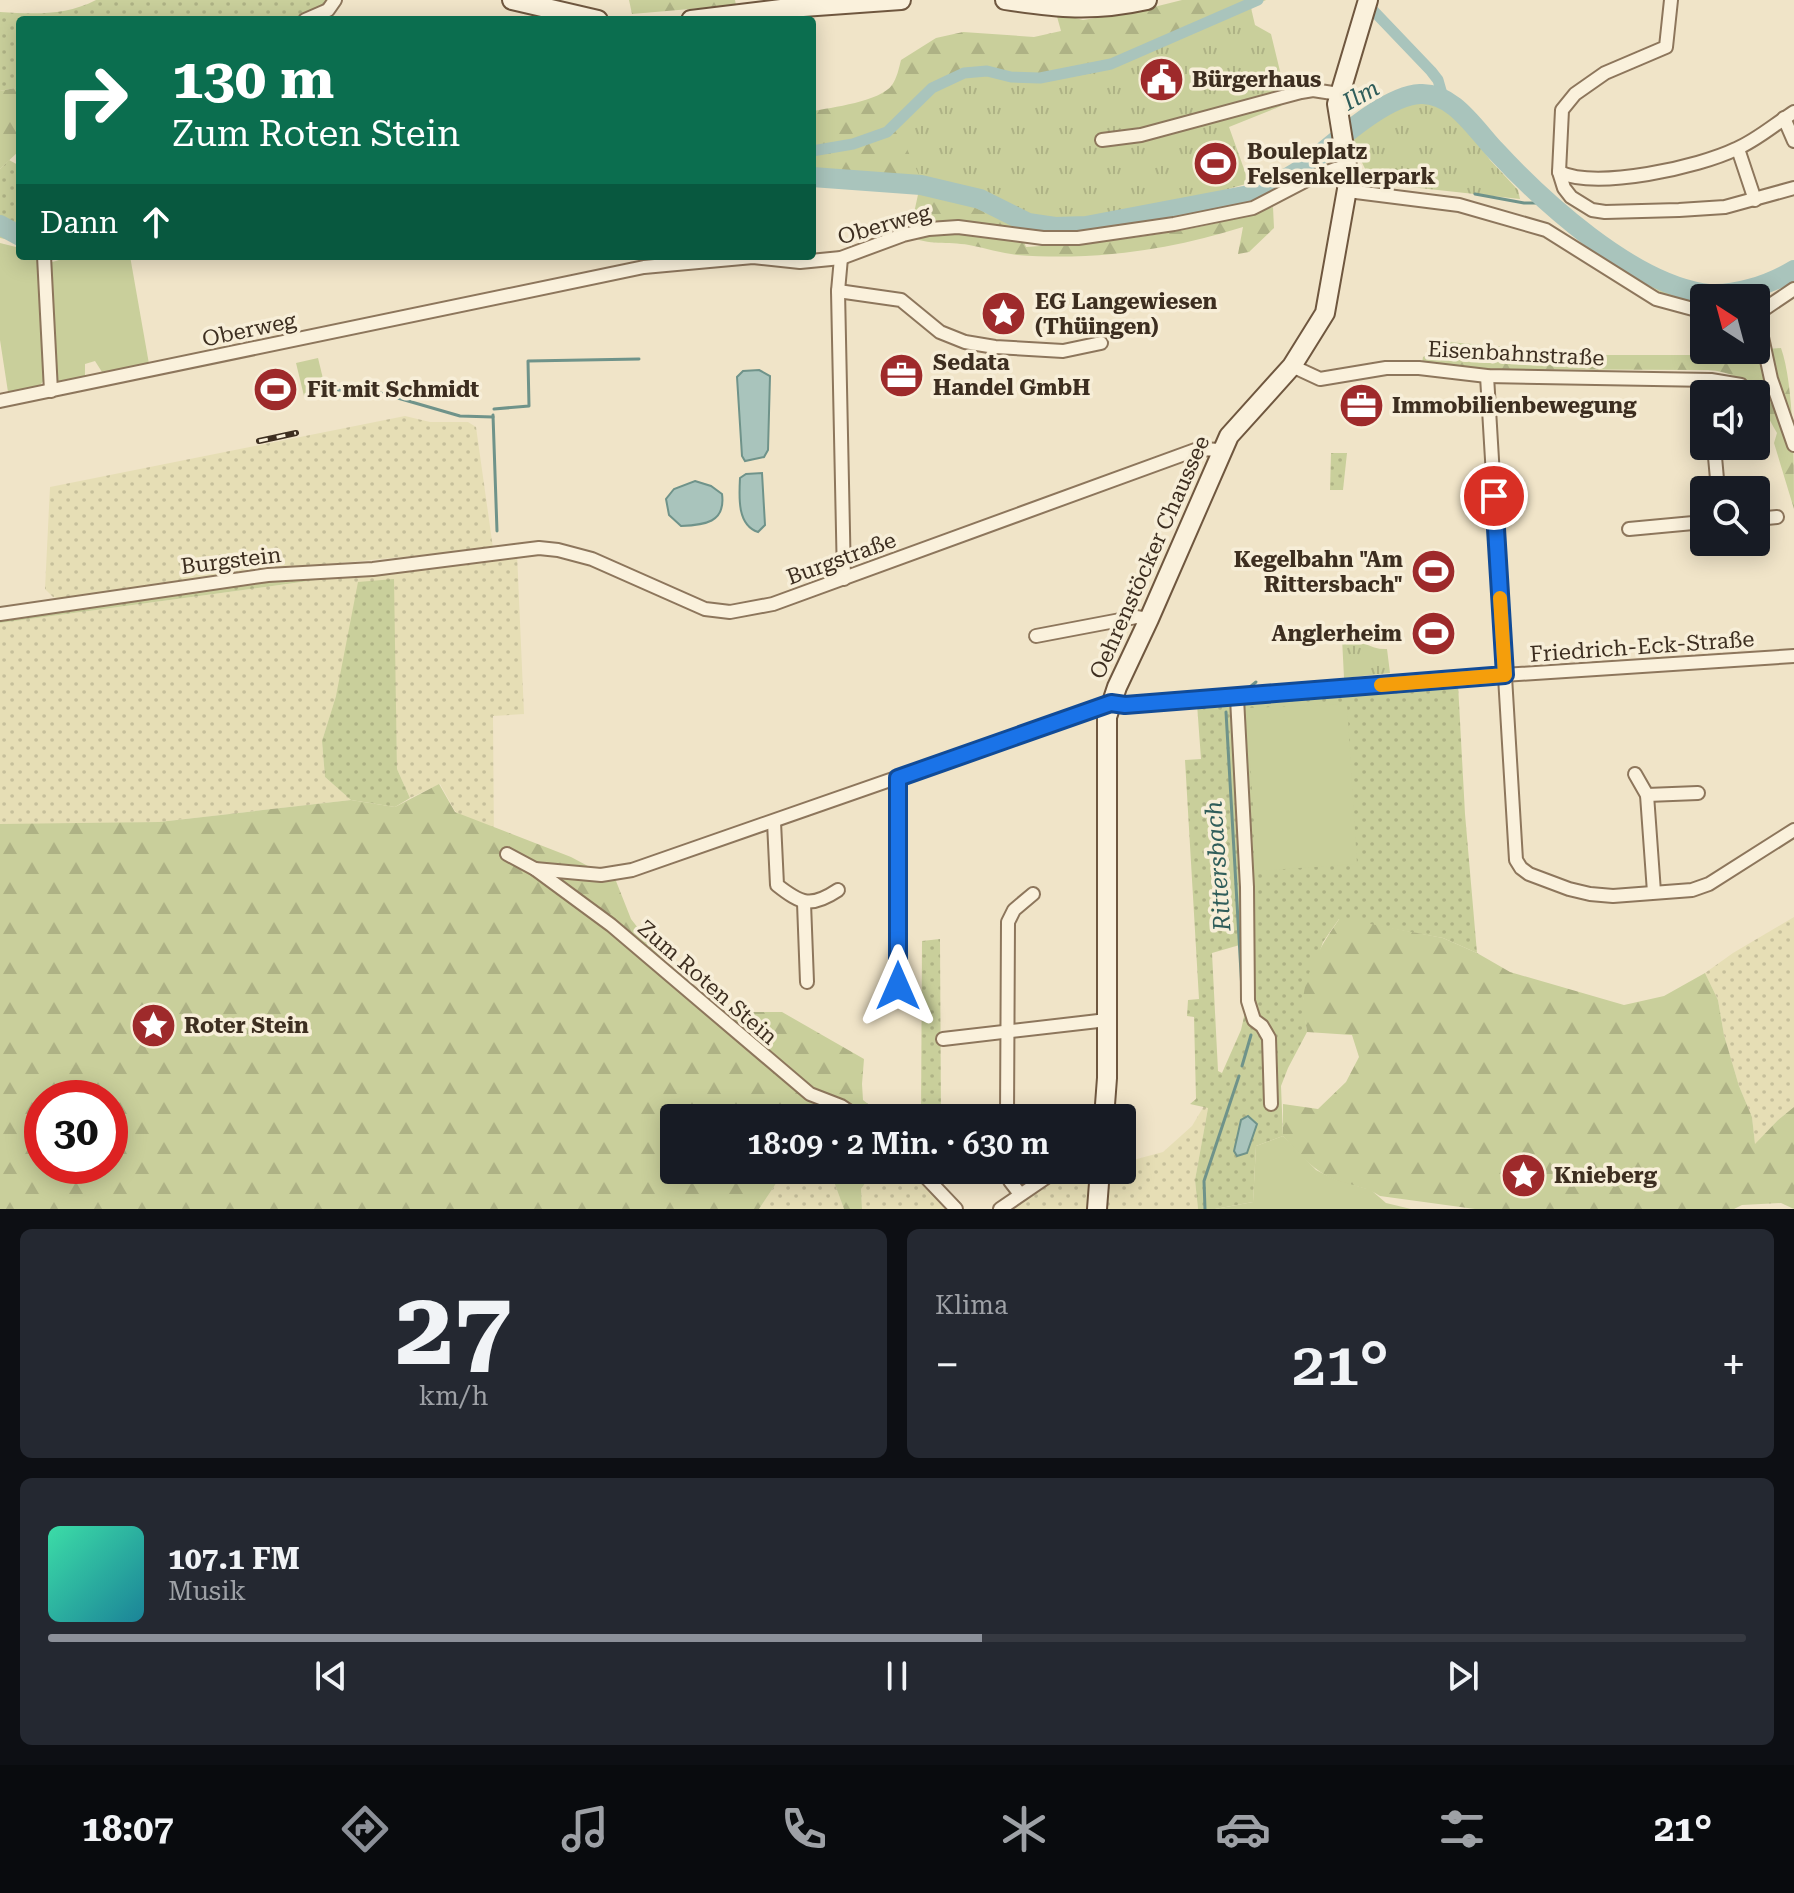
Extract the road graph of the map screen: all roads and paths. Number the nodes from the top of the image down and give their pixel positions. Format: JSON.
{"nodes":[{"id":1,"x":335,"y":0,"type":"edge"},
{"id":2,"x":512,"y":0,"type":"edge"},
{"id":3,"x":901,"y":0,"type":"edge"},
{"id":4,"x":1005,"y":0,"type":"edge"},
{"id":5,"x":1147,"y":0,"type":"edge"},
{"id":6,"x":1671,"y":0,"type":"edge"},
{"id":7,"x":1037,"y":2,"type":"edge"},
{"id":8,"x":1366,"y":4,"type":"edge"},
{"id":9,"x":754,"y":6,"type":"edge"},
{"id":10,"x":314,"y":16,"type":"edge"},
{"id":11,"x":581,"y":16,"type":"edge"},
{"id":12,"x":709,"y":16,"type":"edge"},
{"id":13,"x":1339,"y":94,"type":"junction"},
{"id":14,"x":1789,"y":115,"type":"edge"},
{"id":15,"x":1102,"y":140,"type":"dead end"},
{"id":16,"x":1794,"y":141,"type":"edge"},
{"id":17,"x":1738,"y":149,"type":"junction"},
{"id":18,"x":1348,"y":168,"type":"junction"},
{"id":19,"x":1559,"y":172,"type":"junction"},
{"id":20,"x":1794,"y":188,"type":"edge"},
{"id":21,"x":1348,"y":191,"type":"junction"},
{"id":22,"x":1755,"y":200,"type":"junction"},
{"id":23,"x":841,"y":258,"type":"junction"},
{"id":24,"x":44,"y":260,"type":"edge"},
{"id":25,"x":720,"y":260,"type":"edge"},
{"id":26,"x":781,"y":260,"type":"edge"},
{"id":27,"x":1794,"y":289,"type":"edge"},
{"id":28,"x":838,"y":291,"type":"junction"},
{"id":29,"x":1770,"y":305,"type":"edge"},
{"id":30,"x":1690,"y":308,"type":"edge"},
{"id":31,"x":1101,"y":343,"type":"dead end"},
{"id":32,"x":1768,"y":364,"type":"edge"},
{"id":33,"x":1292,"y":366,"type":"junction"},
{"id":34,"x":1487,"y":376,"type":"junction"},
{"id":35,"x":1700,"y":380,"type":"edge"},
{"id":36,"x":51,"y":391,"type":"junction"},
{"id":37,"x":0,"y":401,"type":"edge"},
{"id":38,"x":1794,"y":445,"type":"edge"},
{"id":39,"x":1222,"y":450,"type":"junction"},
{"id":40,"x":1777,"y":517,"type":"dead end"},
{"id":41,"x":1770,"y":518,"type":"edge"},
{"id":42,"x":1690,"y":523,"type":"edge"},
{"id":43,"x":1629,"y":529,"type":"dead end"},
{"id":44,"x":468,"y":555,"type":"joint"},
{"id":45,"x":844,"y":579,"type":"junction"},
{"id":46,"x":0,"y":614,"type":"edge"},
{"id":47,"x":1149,"y":619,"type":"junction"},
{"id":48,"x":1036,"y":636,"type":"dead end"},
{"id":49,"x":1794,"y":656,"type":"edge"},
{"id":50,"x":1505,"y":675,"type":"junction"},
{"id":51,"x":1237,"y":698,"type":"junction"},
{"id":52,"x":1111,"y":703,"type":"junction"},
{"id":53,"x":1635,"y":774,"type":"dead end"},
{"id":54,"x":898,"y":778,"type":"junction"},
{"id":55,"x":1698,"y":793,"type":"dead end"},
{"id":56,"x":1647,"y":795,"type":"junction"},
{"id":57,"x":774,"y":822,"type":"junction"},
{"id":58,"x":1794,"y":830,"type":"edge"},
{"id":59,"x":507,"y":854,"type":"dead end"},
{"id":60,"x":535,"y":869,"type":"junction"},
{"id":61,"x":838,"y":890,"type":"dead end"},
{"id":62,"x":1654,"y":892,"type":"junction"},
{"id":63,"x":1033,"y":894,"type":"dead end"},
{"id":64,"x":804,"y":903,"type":"junction"},
{"id":65,"x":807,"y":982,"type":"dead end"},
{"id":66,"x":898,"y":986,"type":"dead end"},
{"id":67,"x":1107,"y":1020,"type":"junction"},
{"id":68,"x":1009,"y":1030,"type":"junction"},
{"id":69,"x":943,"y":1039,"type":"dead end"},
{"id":70,"x":836,"y":1104,"type":"edge"},
{"id":71,"x":1007,"y":1104,"type":"edge"},
{"id":72,"x":1104,"y":1104,"type":"edge"},
{"id":73,"x":1271,"y":1104,"type":"dead end"},
{"id":74,"x":932,"y":1184,"type":"edge"},
{"id":75,"x":1012,"y":1184,"type":"edge"},
{"id":76,"x":1035,"y":1184,"type":"edge"},
{"id":77,"x":1099,"y":1184,"type":"edge"},
{"id":78,"x":1020,"y":1194,"type":"junction"},
{"id":79,"x":956,"y":1209,"type":"edge"},
{"id":80,"x":1000,"y":1209,"type":"edge"},
{"id":81,"x":1097,"y":1209,"type":"edge"}],
"edges":[{"from":1,"to":10,"type":"street"},
{"from":2,"to":11,"type":"street"},
{"from":3,"to":9,"type":"street"},
{"from":4,"to":7,"type":"street"},
{"from":5,"to":7,"type":"street"},
{"from":6,"to":19,"type":"street"},
{"from":8,"to":13,"type":"street","name":"Oehrenstöcker Chaussee"},
{"from":9,"to":12,"type":"street"},
{"from":13,"to":15,"type":"street"},
{"from":13,"to":18,"type":"street","name":"Oehrenstöcker Chaussee"},
{"from":14,"to":16,"type":"street"},
{"from":14,"to":17,"type":"street"},
{"from":17,"to":19,"type":"street"},
{"from":17,"to":22,"type":"street"},
{"from":18,"to":21,"type":"street","name":"Oehrenstöcker Chaussee"},
{"from":18,"to":23,"type":"street","name":"Oberweg"},
{"from":19,"to":22,"type":"street"},
{"from":20,"to":22,"type":"street"},
{"from":21,"to":30,"type":"street"},
{"from":21,"to":33,"type":"street","name":"Oehrenstöcker Chaussee"},
{"from":23,"to":26,"type":"street","name":"Oberweg"},
{"from":23,"to":28,"type":"street"},
{"from":24,"to":36,"type":"street"},
{"from":25,"to":36,"type":"street","name":"Oberweg"},
{"from":27,"to":29,"type":"street"},
{"from":28,"to":31,"type":"street"},
{"from":28,"to":45,"type":"street"},
{"from":32,"to":38,"type":"street"},
{"from":33,"to":34,"type":"street","name":"Eisenbahnstraße"},
{"from":33,"to":39,"type":"street","name":"Oehrenstöcker Chaussee"},
{"from":34,"to":35,"type":"street","name":"Eisenbahnstraße"},
{"from":34,"to":50,"type":"street"},
{"from":36,"to":37,"type":"street","name":"Oberweg"},
{"from":39,"to":45,"type":"street","name":"Burgstraße"},
{"from":39,"to":47,"type":"street","name":"Oehrenstöcker Chaussee"},
{"from":40,"to":41,"type":"street"},
{"from":42,"to":43,"type":"street"},
{"from":44,"to":45,"type":"street","name":"Burgstraße"},
{"from":44,"to":46,"type":"street","name":"Burgstein"},
{"from":47,"to":48,"type":"street"},
{"from":47,"to":52,"type":"street","name":"Oehrenstöcker Chaussee"},
{"from":49,"to":50,"type":"street","name":"Friedrich-Eck-Straße"},
{"from":50,"to":51,"type":"street","name":"Friedrich-Eck-Straße"},
{"from":50,"to":62,"type":"street"},
{"from":51,"to":52,"type":"street","name":"Friedrich-Eck-Straße"},
{"from":51,"to":73,"type":"street"},
{"from":52,"to":54,"type":"street","name":"Zum Roten Stein"},
{"from":52,"to":67,"type":"street","name":"Oehrenstöcker Chaussee"},
{"from":53,"to":56,"type":"street"},
{"from":54,"to":57,"type":"street","name":"Zum Roten Stein"},
{"from":54,"to":66,"type":"street"},
{"from":55,"to":56,"type":"street"},
{"from":56,"to":62,"type":"street"},
{"from":57,"to":60,"type":"street","name":"Zum Roten Stein"},
{"from":57,"to":64,"type":"street"},
{"from":58,"to":62,"type":"street"},
{"from":59,"to":60,"type":"street","name":"Zum Roten Stein"},
{"from":60,"to":70,"type":"street","name":"Zum Roten Stein"},
{"from":61,"to":64,"type":"street"},
{"from":63,"to":68,"type":"street"},
{"from":64,"to":65,"type":"street"},
{"from":67,"to":68,"type":"street"},
{"from":67,"to":72,"type":"street","name":"Oehrenstöcker Chaussee"},
{"from":68,"to":69,"type":"street"},
{"from":68,"to":71,"type":"street"},
{"from":74,"to":79,"type":"street"},
{"from":75,"to":78,"type":"street"},
{"from":76,"to":78,"type":"street"},
{"from":77,"to":81,"type":"street"},
{"from":78,"to":80,"type":"street"}]}
